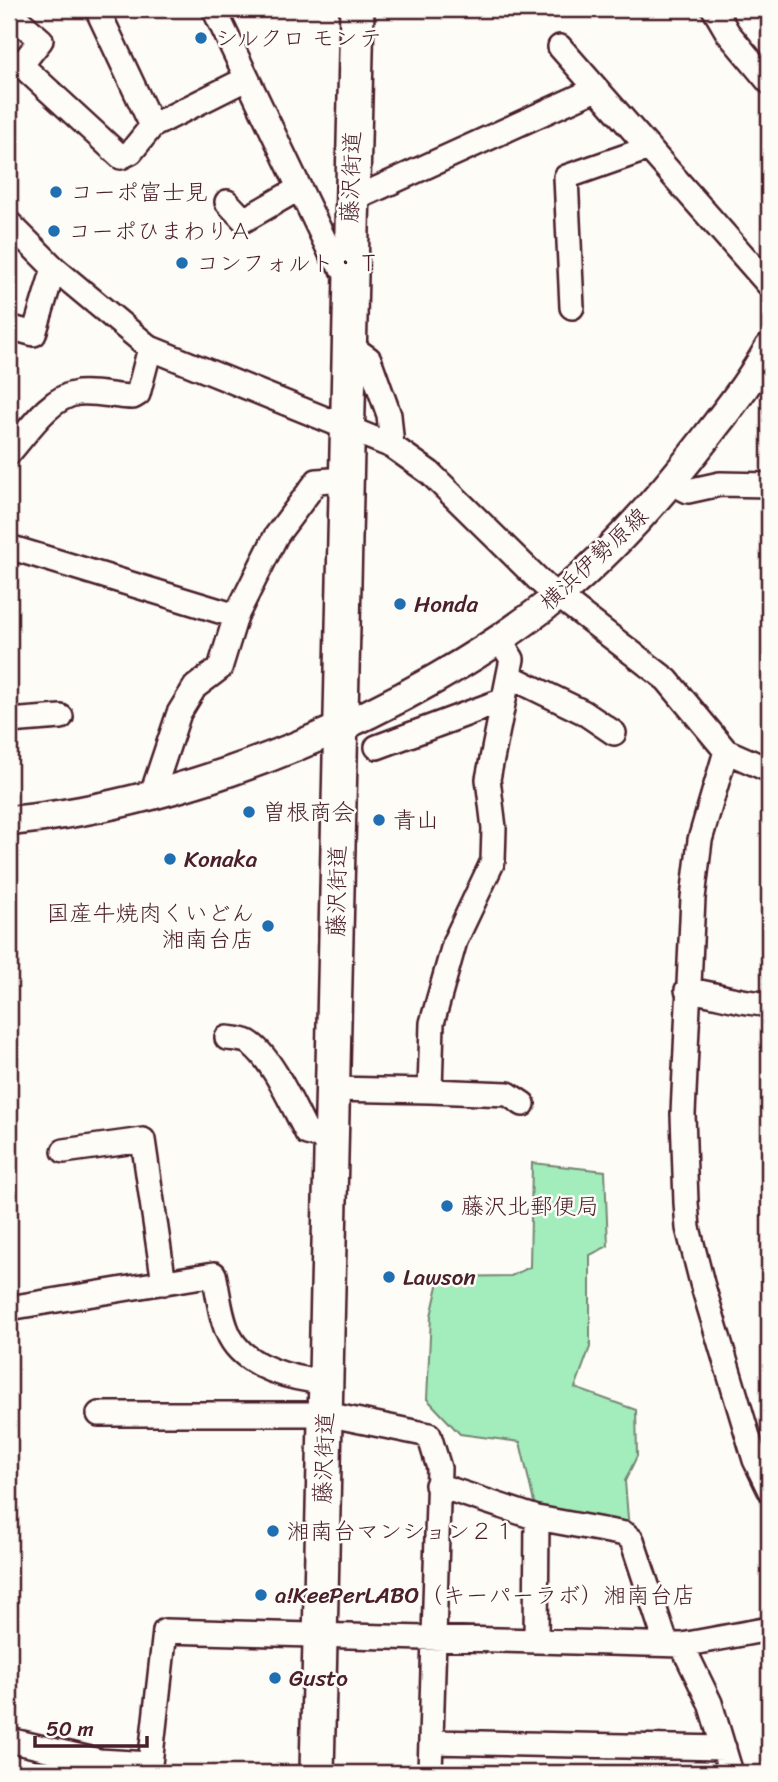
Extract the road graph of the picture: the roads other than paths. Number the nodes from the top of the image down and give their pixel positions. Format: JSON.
{"nodes":[{"id":1,"x":97,"y":9,"type":"edge"},
{"id":2,"x":214,"y":9,"type":"edge"},
{"id":3,"x":357,"y":9,"type":"edge"},
{"id":4,"x":714,"y":9,"type":"edge"},
{"id":5,"x":9,"y":12,"type":"edge"},
{"id":6,"x":560,"y":47,"type":"dead end"},
{"id":7,"x":246,"y":79,"type":"junction"},
{"id":8,"x":769,"y":82,"type":"edge"},
{"id":9,"x":596,"y":89,"type":"junction"},
{"id":10,"x":152,"y":126,"type":"junction"},
{"id":11,"x":649,"y":148,"type":"junction"},
{"id":12,"x":298,"y":189,"type":"junction"},
{"id":13,"x":227,"y":201,"type":"dead end"},
{"id":14,"x":350,"y":201,"type":"junction"},
{"id":15,"x":9,"y":223,"type":"edge"},
{"id":16,"x":54,"y":268,"type":"junction"},
{"id":17,"x":349,"y":277,"type":"junction"},
{"id":18,"x":769,"y":285,"type":"edge"},
{"id":19,"x":572,"y":307,"type":"dead end"},
{"id":20,"x":9,"y":327,"type":"edge"},
{"id":21,"x":348,"y":344,"type":"junction"},
{"id":22,"x":150,"y":348,"type":"junction"},
{"id":23,"x":769,"y":348,"type":"edge"},
{"id":24,"x":347,"y":428,"type":"junction"},
{"id":25,"x":12,"y":445,"type":"edge"},
{"id":26,"x":392,"y":446,"type":"junction"},
{"id":27,"x":346,"y":479,"type":"junction"},
{"id":28,"x":672,"y":483,"type":"junction"},
{"id":29,"x":769,"y":485,"type":"edge"},
{"id":30,"x":9,"y":547,"type":"edge"},
{"id":31,"x":559,"y":596,"type":"junction"},
{"id":32,"x":236,"y":616,"type":"junction"},
{"id":33,"x":499,"y":639,"type":"junction"},
{"id":34,"x":509,"y":676,"type":"junction"},
{"id":35,"x":504,"y":700,"type":"junction"},
{"id":36,"x":61,"y":717,"type":"dead end"},
{"id":37,"x":9,"y":720,"type":"edge"},
{"id":38,"x":349,"y":726,"type":"junction"},
{"id":39,"x":614,"y":733,"type":"dead end"},
{"id":40,"x":377,"y":747,"type":"dead end"},
{"id":41,"x":726,"y":751,"type":"junction"},
{"id":42,"x":769,"y":770,"type":"edge"},
{"id":43,"x":151,"y":797,"type":"junction"},
{"id":44,"x":9,"y":821,"type":"edge"},
{"id":45,"x":9,"y":832,"type":"edge"},
{"id":46,"x":687,"y":990,"type":"junction"},
{"id":47,"x":769,"y":1001,"type":"edge"},
{"id":48,"x":227,"y":1038,"type":"dead end"},
{"id":49,"x":331,"y":1089,"type":"junction"},
{"id":50,"x":430,"y":1091,"type":"junction"},
{"id":51,"x":523,"y":1104,"type":"dead end"},
{"id":52,"x":330,"y":1139,"type":"junction"},
{"id":53,"x":64,"y":1151,"type":"dead end"},
{"id":54,"x":164,"y":1283,"type":"junction"},
{"id":55,"x":9,"y":1308,"type":"edge"},
{"id":56,"x":325,"y":1398,"type":"junction"},
{"id":57,"x":99,"y":1414,"type":"dead end"},
{"id":58,"x":762,"y":1458,"type":"edge"},
{"id":59,"x":437,"y":1485,"type":"junction"},
{"id":60,"x":769,"y":1489,"type":"edge"},
{"id":61,"x":537,"y":1518,"type":"junction"},
{"id":62,"x":769,"y":1629,"type":"edge"},
{"id":63,"x":320,"y":1637,"type":"junction"},
{"id":64,"x":433,"y":1639,"type":"junction"},
{"id":65,"x":536,"y":1641,"type":"junction"},
{"id":66,"x":674,"y":1644,"type":"junction"},
{"id":67,"x":9,"y":1740,"type":"edge"},
{"id":68,"x":431,"y":1742,"type":"junction"},
{"id":69,"x":724,"y":1748,"type":"junction"},
{"id":70,"x":317,"y":1773,"type":"edge"},
{"id":71,"x":430,"y":1773,"type":"edge"},
{"id":72,"x":731,"y":1773,"type":"edge"}],
"edges":[{"from":1,"to":10,"type":"street"},
{"from":2,"to":7,"type":"street"},
{"from":3,"to":14,"type":"highway","name":"藤沢街道"},
{"from":4,"to":8,"type":"street"},
{"from":5,"to":10,"type":"street"},
{"from":6,"to":9,"type":"street"},
{"from":7,"to":10,"type":"street"},
{"from":7,"to":12,"type":"street"},
{"from":9,"to":11,"type":"street"},
{"from":9,"to":14,"type":"street"},
{"from":11,"to":18,"type":"street"},
{"from":11,"to":19,"type":"street"},
{"from":12,"to":13,"type":"street"},
{"from":12,"to":17,"type":"street"},
{"from":14,"to":17,"type":"highway","name":"藤沢街道"},
{"from":15,"to":16,"type":"street"},
{"from":16,"to":20,"type":"street"},
{"from":16,"to":22,"type":"street"},
{"from":17,"to":21,"type":"highway","name":"藤沢街道"},
{"from":21,"to":24,"type":"highway","name":"藤沢街道"},
{"from":21,"to":26,"type":"street"},
{"from":22,"to":24,"type":"street"},
{"from":22,"to":25,"type":"street"},
{"from":23,"to":28,"type":"main road","name":"横浜伊勢原線"},
{"from":24,"to":26,"type":"street"},
{"from":24,"to":27,"type":"highway","name":"藤沢街道"},
{"from":26,"to":31,"type":"street"},
{"from":27,"to":32,"type":"street"},
{"from":27,"to":38,"type":"highway","name":"藤沢街道"},
{"from":28,"to":29,"type":"street"},
{"from":28,"to":31,"type":"main road","name":"横浜伊勢原線"},
{"from":30,"to":32,"type":"street"},
{"from":31,"to":33,"type":"main road","name":"横浜伊勢原線"},
{"from":31,"to":41,"type":"street"},
{"from":32,"to":43,"type":"street"},
{"from":33,"to":34,"type":"street"},
{"from":33,"to":38,"type":"main road","name":"横浜伊勢原線"},
{"from":34,"to":35,"type":"street"},
{"from":34,"to":39,"type":"street"},
{"from":35,"to":40,"type":"street"},
{"from":35,"to":50,"type":"street"},
{"from":36,"to":37,"type":"street"},
{"from":38,"to":43,"type":"main road","name":"横浜伊勢原線"},
{"from":38,"to":45,"type":"main road","name":"横浜伊勢原線"},
{"from":38,"to":49,"type":"highway","name":"藤沢街道"},
{"from":41,"to":42,"type":"street"},
{"from":41,"to":46,"type":"street"},
{"from":43,"to":44,"type":"main road","name":"横浜伊勢原線"},
{"from":46,"to":47,"type":"street"},
{"from":46,"to":58,"type":"street"},
{"from":48,"to":52,"type":"street"},
{"from":49,"to":50,"type":"street"},
{"from":49,"to":52,"type":"highway","name":"藤沢街道"},
{"from":50,"to":51,"type":"street"},
{"from":52,"to":56,"type":"highway","name":"藤沢街道"},
{"from":53,"to":54,"type":"street"},
{"from":54,"to":55,"type":"street"},
{"from":54,"to":56,"type":"street"},
{"from":56,"to":57,"type":"street"},
{"from":56,"to":59,"type":"street"},
{"from":56,"to":63,"type":"highway","name":"藤沢街道"},
{"from":58,"to":60,"type":"street"},
{"from":59,"to":61,"type":"street"},
{"from":59,"to":64,"type":"street"},
{"from":61,"to":65,"type":"street"},
{"from":61,"to":66,"type":"street"},
{"from":62,"to":66,"type":"street"},
{"from":63,"to":64,"type":"street"},
{"from":63,"to":67,"type":"street"},
{"from":63,"to":70,"type":"highway","name":"藤沢街道"},
{"from":64,"to":65,"type":"street"},
{"from":64,"to":68,"type":"street"},
{"from":65,"to":66,"type":"street"},
{"from":66,"to":69,"type":"street"},
{"from":68,"to":69,"type":"street"},
{"from":68,"to":71,"type":"street"},
{"from":69,"to":72,"type":"street"}]}
